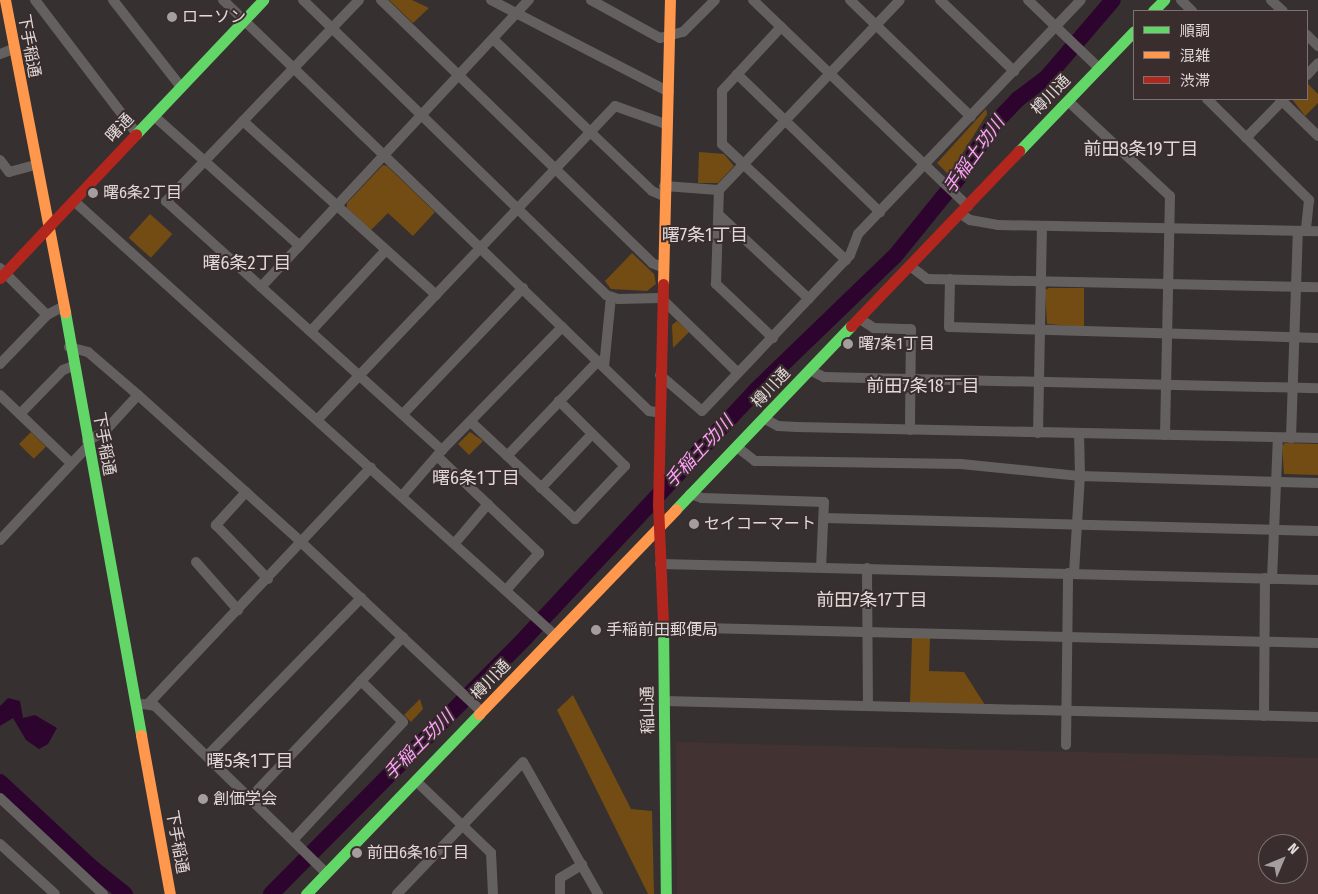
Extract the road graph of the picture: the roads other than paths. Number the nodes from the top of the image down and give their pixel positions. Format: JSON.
{"nodes":[{"id":1,"x":5,"y":0,"type":"edge"},
{"id":2,"x":35,"y":0,"type":"edge"},
{"id":3,"x":113,"y":0,"type":"edge"},
{"id":4,"x":223,"y":0,"type":"edge"},
{"id":5,"x":263,"y":0,"type":"edge"},
{"id":6,"x":303,"y":0,"type":"edge"},
{"id":7,"x":359,"y":0,"type":"edge"},
{"id":8,"x":381,"y":0,"type":"edge"},
{"id":9,"x":491,"y":0,"type":"edge"},
{"id":10,"x":529,"y":0,"type":"edge"},
{"id":11,"x":591,"y":0,"type":"edge"},
{"id":12,"x":670,"y":0,"type":"edge"},
{"id":13,"x":715,"y":0,"type":"edge"},
{"id":14,"x":754,"y":0,"type":"edge"},
{"id":15,"x":850,"y":0,"type":"edge"},
{"id":16,"x":900,"y":0,"type":"edge"},
{"id":17,"x":940,"y":0,"type":"edge"},
{"id":18,"x":1028,"y":0,"type":"edge"},
{"id":19,"x":1081,"y":0,"type":"edge"},
{"id":20,"x":1164,"y":0,"type":"edge"},
{"id":21,"x":1181,"y":0,"type":"edge"},
{"id":22,"x":1271,"y":0,"type":"edge"},
{"id":23,"x":1154,"y":10,"type":"edge"},
{"id":24,"x":1191,"y":10,"type":"edge"},
{"id":25,"x":1282,"y":10,"type":"edge"},
{"id":26,"x":516,"y":14,"type":"junction"},
{"id":27,"x":243,"y":21,"type":"junction"},
{"id":28,"x":876,"y":25,"type":"junction"},
{"id":29,"x":781,"y":27,"type":"junction"},
{"id":30,"x":332,"y":28,"type":"junction"},
{"id":31,"x":1060,"y":30,"type":"junction"},
{"id":32,"x":1133,"y":32,"type":"edge"},
{"id":33,"x":1308,"y":35,"type":"edge"},
{"id":34,"x":670,"y":38,"type":"junction"},
{"id":35,"x":493,"y":39,"type":"junction"},
{"id":36,"x":1318,"y":46,"type":"edge"},
{"id":37,"x":13,"y":49,"type":"junction"},
{"id":38,"x":0,"y":54,"type":"edge"},
{"id":39,"x":1318,"y":63,"type":"edge"},
{"id":40,"x":292,"y":68,"type":"junction"},
{"id":41,"x":1099,"y":68,"type":"junction"},
{"id":42,"x":1014,"y":71,"type":"junction"},
{"id":43,"x":737,"y":74,"type":"junction"},
{"id":44,"x":831,"y":74,"type":"junction"},
{"id":45,"x":1308,"y":74,"type":"edge"},
{"id":46,"x":459,"y":76,"type":"junction"},
{"id":47,"x":181,"y":87,"type":"junction"},
{"id":48,"x":669,"y":92,"type":"junction"},
{"id":49,"x":1208,"y":100,"type":"edge"},
{"id":50,"x":1281,"y":100,"type":"edge"},
{"id":51,"x":1283,"y":100,"type":"edge"},
{"id":52,"x":1068,"y":101,"type":"junction"},
{"id":53,"x":154,"y":116,"type":"junction"},
{"id":54,"x":422,"y":116,"type":"junction"},
{"id":55,"x":971,"y":117,"type":"junction"},
{"id":56,"x":243,"y":121,"type":"junction"},
{"id":57,"x":786,"y":121,"type":"junction"},
{"id":58,"x":668,"y":126,"type":"junction"},
{"id":59,"x":590,"y":133,"type":"junction"},
{"id":60,"x":137,"y":134,"type":"junction"},
{"id":61,"x":1318,"y":136,"type":"edge"},
{"id":62,"x":1246,"y":138,"type":"junction"},
{"id":63,"x":384,"y":156,"type":"junction"},
{"id":64,"x":0,"y":160,"type":"edge"},
{"id":65,"x":205,"y":161,"type":"junction"},
{"id":66,"x":35,"y":164,"type":"junction"},
{"id":67,"x":744,"y":164,"type":"junction"},
{"id":68,"x":926,"y":165,"type":"junction"},
{"id":69,"x":555,"y":170,"type":"junction"},
{"id":70,"x":719,"y":190,"type":"junction"},
{"id":71,"x":664,"y":191,"type":"junction"},
{"id":72,"x":74,"y":200,"type":"junction"},
{"id":73,"x":337,"y":206,"type":"junction"},
{"id":74,"x":518,"y":209,"type":"junction"},
{"id":75,"x":964,"y":210,"type":"junction"},
{"id":76,"x":880,"y":212,"type":"junction"},
{"id":77,"x":719,"y":215,"type":"junction"},
{"id":78,"x":1042,"y":226,"type":"junction"},
{"id":79,"x":48,"y":228,"type":"junction"},
{"id":80,"x":1169,"y":228,"type":"junction"},
{"id":81,"x":1302,"y":231,"type":"junction"},
{"id":82,"x":1318,"y":231,"type":"edge"},
{"id":83,"x":300,"y":246,"type":"junction"},
{"id":84,"x":481,"y":248,"type":"junction"},
{"id":85,"x":386,"y":250,"type":"junction"},
{"id":86,"x":846,"y":260,"type":"junction"},
{"id":87,"x":662,"y":266,"type":"junction"},
{"id":88,"x":910,"y":266,"type":"junction"},
{"id":89,"x":1,"y":273,"type":"edge"},
{"id":90,"x":950,"y":278,"type":"junction"},
{"id":91,"x":1040,"y":280,"type":"junction"},
{"id":92,"x":1168,"y":283,"type":"junction"},
{"id":93,"x":262,"y":286,"type":"junction"},
{"id":94,"x":1297,"y":286,"type":"junction"},
{"id":95,"x":1318,"y":287,"type":"edge"},
{"id":96,"x":523,"y":288,"type":"junction"},
{"id":97,"x":436,"y":295,"type":"junction"},
{"id":98,"x":610,"y":296,"type":"junction"},
{"id":99,"x":661,"y":298,"type":"junction"},
{"id":100,"x":809,"y":299,"type":"junction"},
{"id":101,"x":64,"y":306,"type":"junction"},
{"id":102,"x":46,"y":315,"type":"junction"},
{"id":103,"x":860,"y":318,"type":"junction"},
{"id":104,"x":562,"y":327,"type":"junction"},
{"id":105,"x":1039,"y":330,"type":"junction"},
{"id":106,"x":311,"y":331,"type":"junction"},
{"id":107,"x":1167,"y":334,"type":"junction"},
{"id":108,"x":773,"y":338,"type":"junction"},
{"id":109,"x":1294,"y":338,"type":"junction"},
{"id":110,"x":1318,"y":338,"type":"edge"},
{"id":111,"x":70,"y":347,"type":"junction"},
{"id":112,"x":0,"y":364,"type":"edge"},
{"id":113,"x":601,"y":364,"type":"junction"},
{"id":114,"x":73,"y":366,"type":"junction"},
{"id":115,"x":810,"y":370,"type":"junction"},
{"id":116,"x":738,"y":373,"type":"junction"},
{"id":117,"x":360,"y":375,"type":"junction"},
{"id":118,"x":660,"y":375,"type":"junction"},
{"id":119,"x":911,"y":379,"type":"junction"},
{"id":120,"x":1038,"y":382,"type":"junction"},
{"id":121,"x":1167,"y":385,"type":"junction"},
{"id":122,"x":1293,"y":387,"type":"junction"},
{"id":123,"x":1318,"y":388,"type":"edge"},
{"id":124,"x":0,"y":395,"type":"edge"},
{"id":125,"x":138,"y":396,"type":"junction"},
{"id":126,"x":559,"y":401,"type":"junction"},
{"id":127,"x":660,"y":413,"type":"junction"},
{"id":128,"x":20,"y":414,"type":"junction"},
{"id":129,"x":403,"y":414,"type":"junction"},
{"id":130,"x":318,"y":419,"type":"junction"},
{"id":131,"x":765,"y":419,"type":"junction"},
{"id":132,"x":472,"y":423,"type":"junction"},
{"id":133,"x":910,"y":430,"type":"junction"},
{"id":134,"x":1038,"y":432,"type":"junction"},
{"id":135,"x":592,"y":434,"type":"junction"},
{"id":136,"x":1079,"y":434,"type":"junction"},
{"id":137,"x":1165,"y":435,"type":"junction"},
{"id":138,"x":1278,"y":438,"type":"junction"},
{"id":139,"x":1291,"y":438,"type":"junction"},
{"id":140,"x":1318,"y":438,"type":"edge"},
{"id":141,"x":87,"y":444,"type":"junction"},
{"id":142,"x":738,"y":448,"type":"junction"},
{"id":143,"x":439,"y":453,"type":"junction"},
{"id":144,"x":507,"y":456,"type":"junction"},
{"id":145,"x":71,"y":463,"type":"junction"},
{"id":146,"x":371,"y":468,"type":"junction"},
{"id":147,"x":1080,"y":476,"type":"junction"},
{"id":148,"x":1276,"y":482,"type":"junction"},
{"id":149,"x":1318,"y":483,"type":"edge"},
{"id":150,"x":541,"y":488,"type":"junction"},
{"id":151,"x":246,"y":492,"type":"junction"},
{"id":152,"x":690,"y":494,"type":"junction"},
{"id":153,"x":402,"y":496,"type":"junction"},
{"id":154,"x":488,"y":504,"type":"junction"},
{"id":155,"x":824,"y":518,"type":"junction"},
{"id":156,"x":1077,"y":525,"type":"junction"},
{"id":157,"x":659,"y":526,"type":"junction"},
{"id":158,"x":1273,"y":530,"type":"junction"},
{"id":159,"x":1318,"y":531,"type":"edge"},
{"id":160,"x":0,"y":540,"type":"edge"},
{"id":161,"x":302,"y":542,"type":"junction"},
{"id":162,"x":455,"y":543,"type":"junction"},
{"id":163,"x":196,"y":562,"type":"dead end"},
{"id":164,"x":660,"y":564,"type":"junction"},
{"id":165,"x":821,"y":567,"type":"junction"},
{"id":166,"x":868,"y":568,"type":"junction"},
{"id":167,"x":1071,"y":573,"type":"junction"},
{"id":168,"x":1268,"y":578,"type":"junction"},
{"id":169,"x":268,"y":579,"type":"junction"},
{"id":170,"x":1318,"y":580,"type":"edge"},
{"id":171,"x":506,"y":590,"type":"junction"},
{"id":172,"x":361,"y":598,"type":"junction"},
{"id":173,"x":238,"y":610,"type":"junction"},
{"id":174,"x":663,"y":626,"type":"junction"},
{"id":175,"x":869,"y":632,"type":"junction"},
{"id":176,"x":556,"y":636,"type":"junction"},
{"id":177,"x":1068,"y":636,"type":"junction"},
{"id":178,"x":403,"y":637,"type":"junction"},
{"id":179,"x":1265,"y":641,"type":"junction"},
{"id":180,"x":1318,"y":643,"type":"edge"},
{"id":181,"x":361,"y":681,"type":"junction"},
{"id":182,"x":664,"y":701,"type":"junction"},
{"id":183,"x":148,"y":704,"type":"junction"},
{"id":184,"x":136,"y":705,"type":"junction"},
{"id":185,"x":868,"y":706,"type":"junction"},
{"id":186,"x":1066,"y":711,"type":"junction"},
{"id":187,"x":482,"y":712,"type":"junction"},
{"id":188,"x":1264,"y":716,"type":"junction"},
{"id":189,"x":1318,"y":717,"type":"edge"},
{"id":190,"x":1066,"y":745,"type":"dead end"},
{"id":191,"x":207,"y":756,"type":"junction"},
{"id":192,"x":416,"y":781,"type":"junction"},
{"id":193,"x":0,"y":798,"type":"edge"},
{"id":194,"x":250,"y":798,"type":"junction"},
{"id":195,"x":463,"y":826,"type":"junction"},
{"id":196,"x":293,"y":840,"type":"junction"},
{"id":197,"x":0,"y":844,"type":"edge"},
{"id":198,"x":582,"y":865,"type":"junction"},
{"id":199,"x":326,"y":873,"type":"junction"},
{"id":200,"x":405,"y":886,"type":"junction"},
{"id":201,"x":169,"y":891,"type":"edge"},
{"id":202,"x":55,"y":894,"type":"edge"},
{"id":203,"x":103,"y":894,"type":"edge"},
{"id":204,"x":306,"y":894,"type":"edge"},
{"id":205,"x":398,"y":894,"type":"edge"},
{"id":206,"x":414,"y":894,"type":"edge"},
{"id":207,"x":493,"y":894,"type":"edge"},
{"id":208,"x":560,"y":894,"type":"edge"},
{"id":209,"x":598,"y":894,"type":"edge"},
{"id":210,"x":666,"y":894,"type":"edge"}],
"edges":[{"from":1,"to":37,"type":"street","name":"下手稲通"},
{"from":2,"to":60,"type":"street"},
{"from":3,"to":47,"type":"street"},
{"from":4,"to":27,"type":"street"},
{"from":5,"to":27,"type":"street","name":"曙通"},
{"from":6,"to":30,"type":"street"},
{"from":7,"to":30,"type":"street"},
{"from":8,"to":46,"type":"street"},
{"from":9,"to":26,"type":"street"},
{"from":10,"to":26,"type":"street"},
{"from":11,"to":34,"type":"street"},
{"from":12,"to":34,"type":"street","name":"稲山通"},
{"from":13,"to":34,"type":"street"},
{"from":14,"to":29,"type":"street"},
{"from":15,"to":28,"type":"street"},
{"from":16,"to":28,"type":"street"},
{"from":17,"to":42,"type":"street"},
{"from":18,"to":31,"type":"street"},
{"from":19,"to":31,"type":"street"},
{"from":20,"to":23,"type":"street"},
{"from":21,"to":24,"type":"street"},
{"from":22,"to":25,"type":"street"},
{"from":26,"to":35,"type":"street"},
{"from":26,"to":48,"type":"street"},
{"from":27,"to":40,"type":"street"},
{"from":27,"to":47,"type":"street","name":"曙通"},
{"from":28,"to":44,"type":"street"},
{"from":28,"to":55,"type":"street"},
{"from":29,"to":43,"type":"street"},
{"from":29,"to":44,"type":"street"},
{"from":30,"to":40,"type":"street"},
{"from":30,"to":54,"type":"street"},
{"from":31,"to":41,"type":"street"},
{"from":31,"to":42,"type":"street"},
{"from":32,"to":41,"type":"street","name":"樽川通"},
{"from":33,"to":36,"type":"street"},
{"from":34,"to":48,"type":"street","name":"稲山通"},
{"from":35,"to":46,"type":"street"},
{"from":35,"to":59,"type":"street"},
{"from":37,"to":38,"type":"street"},
{"from":37,"to":66,"type":"street","name":"下手稲通"},
{"from":39,"to":45,"type":"street"},
{"from":40,"to":56,"type":"street"},
{"from":40,"to":63,"type":"street"},
{"from":41,"to":52,"type":"street","name":"樽川通"},
{"from":42,"to":55,"type":"street"},
{"from":43,"to":57,"type":"street"},
{"from":43,"to":67,"type":"street"},
{"from":44,"to":57,"type":"street"},
{"from":44,"to":68,"type":"street"},
{"from":46,"to":54,"type":"street"},
{"from":46,"to":69,"type":"street"},
{"from":47,"to":53,"type":"street","name":"曙通"},
{"from":48,"to":58,"type":"street","name":"稲山通"},
{"from":49,"to":62,"type":"street"},
{"from":50,"to":62,"type":"street"},
{"from":51,"to":61,"type":"street"},
{"from":52,"to":75,"type":"street","name":"樽川通"},
{"from":52,"to":80,"type":"street"},
{"from":53,"to":60,"type":"street","name":"曙通"},
{"from":53,"to":65,"type":"street"},
{"from":54,"to":63,"type":"street"},
{"from":54,"to":74,"type":"street"},
{"from":55,"to":68,"type":"street"},
{"from":56,"to":65,"type":"street"},
{"from":56,"to":73,"type":"street"},
{"from":57,"to":67,"type":"street"},
{"from":57,"to":76,"type":"street"},
{"from":58,"to":59,"type":"street"},
{"from":58,"to":71,"type":"street","name":"稲山通"},
{"from":59,"to":69,"type":"street"},
{"from":59,"to":71,"type":"street"},
{"from":60,"to":72,"type":"street","name":"曙通"},
{"from":62,"to":81,"type":"street"},
{"from":63,"to":73,"type":"street"},
{"from":63,"to":84,"type":"street"},
{"from":64,"to":66,"type":"street"},
{"from":65,"to":83,"type":"street"},
{"from":65,"to":93,"type":"street"},
{"from":66,"to":79,"type":"street","name":"下手稲通"},
{"from":67,"to":70,"type":"street"},
{"from":67,"to":86,"type":"street"},
{"from":68,"to":75,"type":"street"},
{"from":68,"to":76,"type":"street"},
{"from":69,"to":74,"type":"street"},
{"from":69,"to":87,"type":"street"},
{"from":70,"to":71,"type":"street"},
{"from":70,"to":77,"type":"street"},
{"from":71,"to":87,"type":"street","name":"稲山通"},
{"from":72,"to":79,"type":"street","name":"曙通"},
{"from":72,"to":130,"type":"street"},
{"from":73,"to":83,"type":"street"},
{"from":73,"to":85,"type":"street"},
{"from":74,"to":84,"type":"street"},
{"from":74,"to":98,"type":"street"},
{"from":75,"to":78,"type":"street"},
{"from":75,"to":88,"type":"street","name":"樽川通"},
{"from":76,"to":86,"type":"street"},
{"from":77,"to":100,"type":"street"},
{"from":77,"to":108,"type":"street"},
{"from":78,"to":80,"type":"street"},
{"from":78,"to":91,"type":"street"},
{"from":79,"to":89,"type":"street","name":"曙通"},
{"from":79,"to":101,"type":"street","name":"下手稲通"},
{"from":80,"to":81,"type":"street"},
{"from":80,"to":92,"type":"street"},
{"from":81,"to":82,"type":"street"},
{"from":81,"to":94,"type":"street"},
{"from":83,"to":93,"type":"street"},
{"from":84,"to":96,"type":"street"},
{"from":84,"to":97,"type":"street"},
{"from":85,"to":97,"type":"street"},
{"from":85,"to":106,"type":"street"},
{"from":86,"to":100,"type":"street"},
{"from":87,"to":99,"type":"street","name":"稲山通"},
{"from":88,"to":90,"type":"street"},
{"from":88,"to":103,"type":"street","name":"樽川通"},
{"from":89,"to":102,"type":"street"},
{"from":90,"to":91,"type":"street"},
{"from":90,"to":105,"type":"street"},
{"from":91,"to":92,"type":"street"},
{"from":91,"to":105,"type":"street"},
{"from":92,"to":94,"type":"street"},
{"from":92,"to":107,"type":"street"},
{"from":93,"to":106,"type":"street"},
{"from":94,"to":95,"type":"street"},
{"from":94,"to":109,"type":"street"},
{"from":96,"to":104,"type":"street"},
{"from":96,"to":129,"type":"street"},
{"from":97,"to":117,"type":"street"},
{"from":98,"to":99,"type":"street"},
{"from":98,"to":113,"type":"street"},
{"from":99,"to":116,"type":"street"},
{"from":99,"to":118,"type":"street","name":"稲山通"},
{"from":100,"to":108,"type":"street"},
{"from":101,"to":102,"type":"street"},
{"from":101,"to":111,"type":"street","name":"下手稲通"},
{"from":102,"to":112,"type":"street"},
{"from":103,"to":115,"type":"street","name":"樽川通"},
{"from":103,"to":119,"type":"street"},
{"from":104,"to":113,"type":"street"},
{"from":104,"to":132,"type":"street"},
{"from":105,"to":107,"type":"street"},
{"from":105,"to":120,"type":"street"},
{"from":106,"to":117,"type":"street"},
{"from":107,"to":109,"type":"street"},
{"from":107,"to":121,"type":"street"},
{"from":108,"to":116,"type":"street"},
{"from":109,"to":110,"type":"street"},
{"from":109,"to":122,"type":"street"},
{"from":111,"to":114,"type":"street","name":"下手稲通"},
{"from":111,"to":125,"type":"street"},
{"from":113,"to":126,"type":"street"},
{"from":113,"to":127,"type":"street"},
{"from":114,"to":128,"type":"street"},
{"from":114,"to":141,"type":"street","name":"下手稲通"},
{"from":115,"to":119,"type":"street"},
{"from":115,"to":131,"type":"street","name":"樽川通"},
{"from":116,"to":118,"type":"street"},
{"from":117,"to":129,"type":"street"},
{"from":117,"to":130,"type":"street"},
{"from":118,"to":127,"type":"street","name":"稲山通"},
{"from":119,"to":120,"type":"street"},
{"from":119,"to":133,"type":"street"},
{"from":120,"to":121,"type":"street"},
{"from":120,"to":134,"type":"street"},
{"from":121,"to":122,"type":"street"},
{"from":121,"to":137,"type":"street"},
{"from":122,"to":123,"type":"street"},
{"from":122,"to":139,"type":"street"},
{"from":124,"to":128,"type":"street"},
{"from":125,"to":141,"type":"street"},
{"from":125,"to":151,"type":"street"},
{"from":126,"to":135,"type":"street"},
{"from":126,"to":144,"type":"street"},
{"from":127,"to":157,"type":"street","name":"稲山通"},
{"from":128,"to":145,"type":"street"},
{"from":129,"to":143,"type":"street"},
{"from":130,"to":146,"type":"street"},
{"from":131,"to":133,"type":"street"},
{"from":131,"to":142,"type":"street","name":"樽川通"},
{"from":132,"to":143,"type":"street"},
{"from":132,"to":144,"type":"street"},
{"from":133,"to":134,"type":"street"},
{"from":134,"to":136,"type":"street"},
{"from":135,"to":150,"type":"street"},
{"from":135,"to":150,"type":"street"},
{"from":136,"to":137,"type":"street"},
{"from":136,"to":147,"type":"street"},
{"from":137,"to":138,"type":"street"},
{"from":138,"to":139,"type":"street"},
{"from":138,"to":148,"type":"street"},
{"from":139,"to":140,"type":"street"},
{"from":141,"to":145,"type":"street"},
{"from":141,"to":184,"type":"street","name":"下手稲通"},
{"from":142,"to":147,"type":"street"},
{"from":142,"to":152,"type":"street","name":"樽川通"},
{"from":143,"to":153,"type":"street"},
{"from":143,"to":154,"type":"street"},
{"from":144,"to":150,"type":"street"},
{"from":145,"to":160,"type":"street"},
{"from":146,"to":153,"type":"street"},
{"from":146,"to":161,"type":"street"},
{"from":147,"to":148,"type":"street"},
{"from":147,"to":156,"type":"street"},
{"from":148,"to":149,"type":"street"},
{"from":148,"to":158,"type":"street"},
{"from":151,"to":161,"type":"street"},
{"from":151,"to":169,"type":"street"},
{"from":152,"to":155,"type":"street"},
{"from":152,"to":157,"type":"street","name":"樽川通"},
{"from":153,"to":162,"type":"street"},
{"from":154,"to":162,"type":"street"},
{"from":154,"to":171,"type":"street"},
{"from":155,"to":156,"type":"street"},
{"from":155,"to":165,"type":"street"},
{"from":156,"to":158,"type":"street"},
{"from":156,"to":167,"type":"street"},
{"from":157,"to":164,"type":"street","name":"稲山通"},
{"from":157,"to":176,"type":"street","name":"樽川通"},
{"from":158,"to":159,"type":"street"},
{"from":158,"to":168,"type":"street"},
{"from":161,"to":169,"type":"street"},
{"from":161,"to":172,"type":"street"},
{"from":162,"to":171,"type":"street"},
{"from":163,"to":173,"type":"street"},
{"from":164,"to":165,"type":"street"},
{"from":164,"to":174,"type":"street","name":"稲山通"},
{"from":165,"to":166,"type":"street"},
{"from":166,"to":167,"type":"street"},
{"from":166,"to":175,"type":"street"},
{"from":167,"to":168,"type":"street"},
{"from":167,"to":177,"type":"street"},
{"from":168,"to":170,"type":"street"},
{"from":168,"to":179,"type":"street"},
{"from":169,"to":173,"type":"street"},
{"from":171,"to":176,"type":"street"},
{"from":172,"to":178,"type":"street"},
{"from":172,"to":191,"type":"street"},
{"from":173,"to":183,"type":"street"},
{"from":174,"to":175,"type":"street"},
{"from":174,"to":182,"type":"street","name":"稲山通"},
{"from":175,"to":177,"type":"street"},
{"from":175,"to":185,"type":"street"},
{"from":176,"to":187,"type":"street","name":"樽川通"},
{"from":177,"to":179,"type":"street"},
{"from":177,"to":186,"type":"street"},
{"from":178,"to":181,"type":"street"},
{"from":178,"to":187,"type":"street"},
{"from":179,"to":180,"type":"street"},
{"from":179,"to":188,"type":"street"},
{"from":181,"to":194,"type":"street"},
{"from":181,"to":196,"type":"street"},
{"from":182,"to":185,"type":"street"},
{"from":182,"to":210,"type":"street","name":"稲山通"},
{"from":183,"to":184,"type":"street"},
{"from":183,"to":191,"type":"street"},
{"from":184,"to":201,"type":"street","name":"下手稲通"},
{"from":185,"to":186,"type":"street"},
{"from":186,"to":188,"type":"street"},
{"from":186,"to":190,"type":"street"},
{"from":187,"to":192,"type":"street","name":"樽川通"},
{"from":188,"to":189,"type":"street"},
{"from":191,"to":194,"type":"street"},
{"from":192,"to":195,"type":"street"},
{"from":192,"to":199,"type":"street","name":"樽川通"},
{"from":193,"to":203,"type":"street"},
{"from":194,"to":196,"type":"street"},
{"from":195,"to":198,"type":"street"},
{"from":195,"to":200,"type":"street"},
{"from":195,"to":207,"type":"street"},
{"from":196,"to":199,"type":"street"},
{"from":197,"to":202,"type":"street"},
{"from":198,"to":208,"type":"street"},
{"from":198,"to":209,"type":"street"},
{"from":199,"to":204,"type":"street","name":"樽川通"},
{"from":200,"to":205,"type":"street"},
{"from":200,"to":206,"type":"street"}]}
